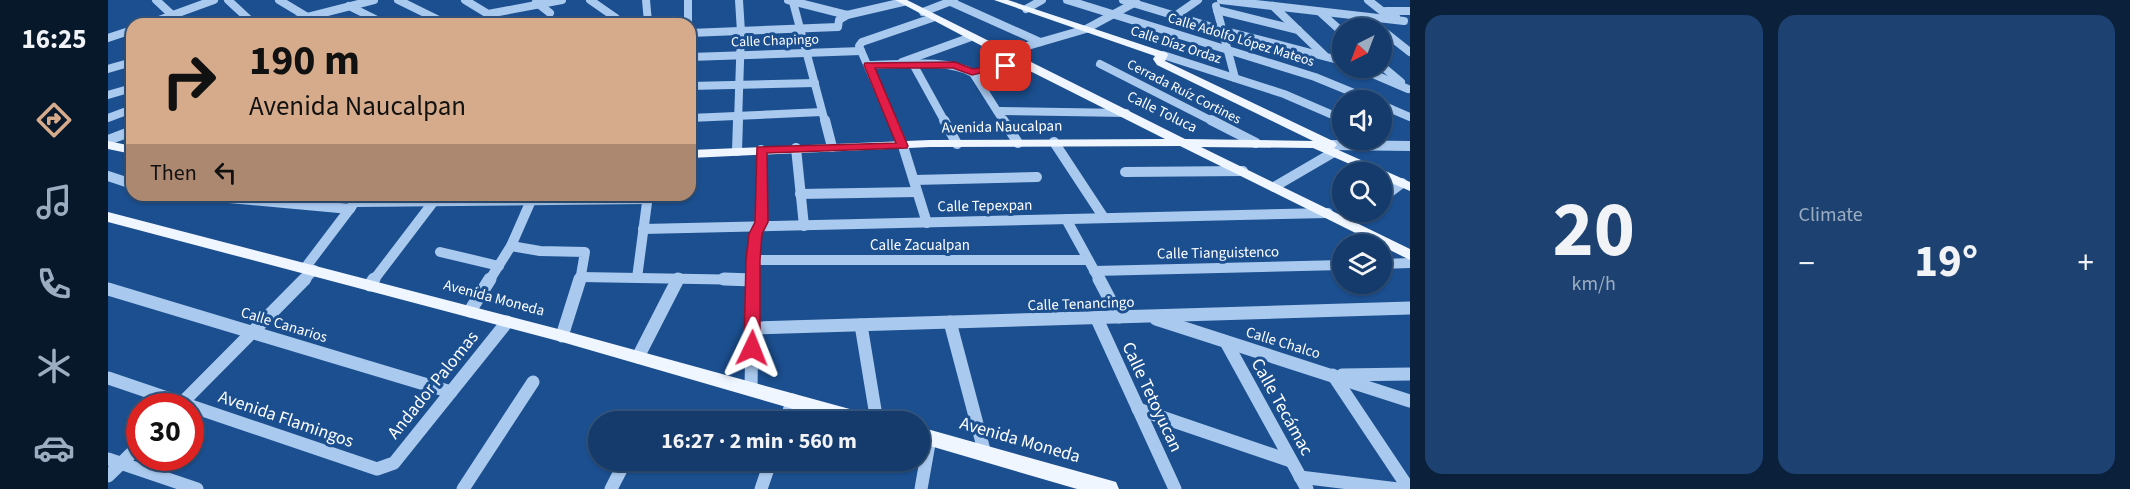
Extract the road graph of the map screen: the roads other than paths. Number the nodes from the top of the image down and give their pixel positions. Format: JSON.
{"nodes":[{"id":1,"x":156,"y":0,"type":"edge"},
{"id":2,"x":214,"y":0,"type":"edge"},
{"id":3,"x":228,"y":0,"type":"edge"},
{"id":4,"x":279,"y":0,"type":"edge"},
{"id":5,"x":374,"y":0,"type":"edge"},
{"id":6,"x":398,"y":0,"type":"edge"},
{"id":7,"x":465,"y":0,"type":"edge"},
{"id":8,"x":533,"y":0,"type":"edge"},
{"id":9,"x":562,"y":0,"type":"edge"},
{"id":10,"x":590,"y":0,"type":"edge"},
{"id":11,"x":646,"y":0,"type":"edge"},
{"id":12,"x":688,"y":0,"type":"edge"},
{"id":13,"x":739,"y":0,"type":"edge"},
{"id":14,"x":813,"y":0,"type":"edge"},
{"id":15,"x":999,"y":0,"type":"edge"},
{"id":16,"x":1042,"y":0,"type":"edge"},
{"id":17,"x":1067,"y":0,"type":"edge"},
{"id":18,"x":1123,"y":0,"type":"edge"},
{"id":19,"x":1198,"y":0,"type":"edge"},
{"id":20,"x":1214,"y":0,"type":"edge"},
{"id":21,"x":1221,"y":0,"type":"edge"},
{"id":22,"x":1368,"y":0,"type":"edge"},
{"id":23,"x":902,"y":1,"type":"edge"},
{"id":24,"x":953,"y":1,"type":"edge"},
{"id":25,"x":794,"y":2,"type":"edge"},
{"id":26,"x":1136,"y":2,"type":"edge"},
{"id":27,"x":354,"y":3,"type":"edge"},
{"id":28,"x":540,"y":4,"type":"junction"},
{"id":29,"x":1273,"y":6,"type":"junction"},
{"id":30,"x":1026,"y":9,"type":"junction"},
{"id":31,"x":1217,"y":10,"type":"junction"},
{"id":32,"x":1382,"y":11,"type":"junction"},
{"id":33,"x":1410,"y":11,"type":"edge"},
{"id":34,"x":1320,"y":12,"type":"junction"},
{"id":35,"x":550,"y":13,"type":"dead end"},
{"id":36,"x":174,"y":15,"type":"junction"},
{"id":37,"x":847,"y":15,"type":"junction"},
{"id":38,"x":927,"y":15,"type":"junction"},
{"id":39,"x":1113,"y":15,"type":"junction"},
{"id":40,"x":309,"y":16,"type":"junction"},
{"id":41,"x":1175,"y":16,"type":"junction"},
{"id":42,"x":1365,"y":17,"type":"joint"},
{"id":43,"x":165,"y":18,"type":"edge"},
{"id":44,"x":177,"y":18,"type":"edge"},
{"id":45,"x":248,"y":18,"type":"edge"},
{"id":46,"x":302,"y":18,"type":"edge"},
{"id":47,"x":312,"y":18,"type":"edge"},
{"id":48,"x":376,"y":18,"type":"edge"},
{"id":49,"x":435,"y":18,"type":"edge"},
{"id":50,"x":611,"y":18,"type":"edge"},
{"id":51,"x":648,"y":18,"type":"edge"},
{"id":52,"x":688,"y":18,"type":"edge"},
{"id":53,"x":1407,"y":22,"type":"edge"},
{"id":54,"x":1332,"y":23,"type":"edge"},
{"id":55,"x":800,"y":29,"type":"junction"},
{"id":56,"x":1086,"y":29,"type":"junction"},
{"id":57,"x":1222,"y":30,"type":"junction"},
{"id":58,"x":1298,"y":30,"type":"junction"},
{"id":59,"x":108,"y":32,"type":"edge"},
{"id":60,"x":126,"y":32,"type":"edge"},
{"id":61,"x":741,"y":32,"type":"junction"},
{"id":62,"x":696,"y":33,"type":"edge"},
{"id":63,"x":118,"y":35,"type":"junction"},
{"id":64,"x":126,"y":37,"type":"edge"},
{"id":65,"x":971,"y":37,"type":"junction"},
{"id":66,"x":108,"y":38,"type":"edge"},
{"id":67,"x":1392,"y":38,"type":"edge"},
{"id":68,"x":1040,"y":42,"type":"junction"},
{"id":69,"x":1227,"y":50,"type":"junction"},
{"id":70,"x":861,"y":51,"type":"junction"},
{"id":71,"x":1410,"y":52,"type":"edge"},
{"id":72,"x":807,"y":53,"type":"junction"},
{"id":73,"x":1003,"y":53,"type":"junction"},
{"id":74,"x":1163,"y":55,"type":"junction"},
{"id":75,"x":740,"y":56,"type":"junction"},
{"id":76,"x":1325,"y":56,"type":"junction"},
{"id":77,"x":696,"y":57,"type":"edge"},
{"id":78,"x":1332,"y":58,"type":"edge"},
{"id":79,"x":1022,"y":63,"type":"junction"},
{"id":80,"x":126,"y":64,"type":"edge"},
{"id":81,"x":913,"y":64,"type":"junction"},
{"id":82,"x":1100,"y":64,"type":"dead end"},
{"id":83,"x":868,"y":65,"type":"junction"},
{"id":84,"x":893,"y":65,"type":"junction"},
{"id":85,"x":108,"y":69,"type":"edge"},
{"id":86,"x":972,"y":72,"type":"junction"},
{"id":87,"x":1392,"y":75,"type":"edge"},
{"id":88,"x":1236,"y":78,"type":"junction"},
{"id":89,"x":1382,"y":78,"type":"edge"},
{"id":90,"x":815,"y":83,"type":"junction"},
{"id":91,"x":740,"y":85,"type":"junction"},
{"id":92,"x":696,"y":87,"type":"edge"},
{"id":93,"x":126,"y":90,"type":"edge"},
{"id":94,"x":1347,"y":90,"type":"edge"},
{"id":95,"x":1409,"y":90,"type":"edge"},
{"id":96,"x":108,"y":95,"type":"edge"},
{"id":97,"x":1392,"y":109,"type":"edge"},
{"id":98,"x":126,"y":111,"type":"edge"},
{"id":99,"x":999,"y":111,"type":"junction"},
{"id":100,"x":822,"y":112,"type":"junction"},
{"id":101,"x":1126,"y":113,"type":"junction"},
{"id":102,"x":738,"y":115,"type":"junction"},
{"id":103,"x":1332,"y":115,"type":"edge"},
{"id":104,"x":1410,"y":117,"type":"edge"},
{"id":105,"x":108,"y":118,"type":"edge"},
{"id":106,"x":696,"y":118,"type":"edge"},
{"id":107,"x":126,"y":133,"type":"edge"},
{"id":108,"x":108,"y":140,"type":"edge"},
{"id":109,"x":1054,"y":142,"type":"junction"},
{"id":110,"x":1018,"y":143,"type":"junction"},
{"id":111,"x":1187,"y":143,"type":"junction"},
{"id":112,"x":957,"y":144,"type":"junction"},
{"id":113,"x":1256,"y":144,"type":"junction"},
{"id":114,"x":108,"y":145,"type":"edge"},
{"id":115,"x":903,"y":146,"type":"junction"},
{"id":116,"x":832,"y":147,"type":"junction"},
{"id":117,"x":796,"y":148,"type":"junction"},
{"id":118,"x":126,"y":149,"type":"edge"},
{"id":119,"x":1332,"y":149,"type":"junction"},
{"id":120,"x":761,"y":150,"type":"junction"},
{"id":121,"x":1334,"y":150,"type":"edge"},
{"id":122,"x":737,"y":151,"type":"junction"},
{"id":123,"x":696,"y":154,"type":"edge"},
{"id":124,"x":1358,"y":162,"type":"edge"},
{"id":125,"x":1244,"y":171,"type":"junction"},
{"id":126,"x":1125,"y":172,"type":"dead end"},
{"id":127,"x":108,"y":176,"type":"edge"},
{"id":128,"x":1037,"y":177,"type":"dead end"},
{"id":129,"x":1392,"y":179,"type":"edge"},
{"id":130,"x":914,"y":180,"type":"junction"},
{"id":131,"x":126,"y":182,"type":"edge"},
{"id":132,"x":1406,"y":185,"type":"edge"},
{"id":133,"x":1275,"y":187,"type":"junction"},
{"id":134,"x":917,"y":192,"type":"junction"},
{"id":135,"x":1392,"y":193,"type":"edge"},
{"id":136,"x":800,"y":194,"type":"junction"},
{"id":137,"x":332,"y":201,"type":"edge"},
{"id":138,"x":434,"y":201,"type":"joint"},
{"id":139,"x":531,"y":201,"type":"edge"},
{"id":140,"x":646,"y":201,"type":"edge"},
{"id":141,"x":355,"y":202,"type":"edge"},
{"id":142,"x":1328,"y":213,"type":"junction"},
{"id":143,"x":108,"y":217,"type":"edge"},
{"id":144,"x":1104,"y":218,"type":"junction"},
{"id":145,"x":1066,"y":219,"type":"junction"},
{"id":146,"x":927,"y":223,"type":"junction"},
{"id":147,"x":1347,"y":223,"type":"joint"},
{"id":148,"x":804,"y":226,"type":"junction"},
{"id":149,"x":759,"y":227,"type":"junction"},
{"id":150,"x":643,"y":229,"type":"junction"},
{"id":151,"x":511,"y":246,"type":"junction"},
{"id":152,"x":440,"y":252,"type":"dead end"},
{"id":153,"x":1410,"y":255,"type":"edge"},
{"id":154,"x":753,"y":260,"type":"junction"},
{"id":155,"x":1088,"y":260,"type":"junction"},
{"id":156,"x":1410,"y":263,"type":"edge"},
{"id":157,"x":1392,"y":264,"type":"edge"},
{"id":158,"x":1332,"y":265,"type":"edge"},
{"id":159,"x":499,"y":266,"type":"junction"},
{"id":160,"x":310,"y":269,"type":"junction"},
{"id":161,"x":1094,"y":271,"type":"junction"},
{"id":162,"x":581,"y":277,"type":"junction"},
{"id":163,"x":637,"y":278,"type":"junction"},
{"id":164,"x":680,"y":278,"type":"junction"},
{"id":165,"x":753,"y":280,"type":"junction"},
{"id":166,"x":370,"y":285,"type":"junction"},
{"id":167,"x":108,"y":289,"type":"edge"},
{"id":168,"x":1410,"y":308,"type":"edge"},
{"id":169,"x":470,"y":311,"type":"junction"},
{"id":170,"x":1147,"y":316,"type":"junction"},
{"id":171,"x":1119,"y":317,"type":"junction"},
{"id":172,"x":1097,"y":319,"type":"junction"},
{"id":173,"x":507,"y":322,"type":"junction"},
{"id":174,"x":950,"y":322,"type":"junction"},
{"id":175,"x":861,"y":325,"type":"junction"},
{"id":176,"x":752,"y":328,"type":"junction"},
{"id":177,"x":251,"y":333,"type":"junction"},
{"id":178,"x":562,"y":336,"type":"junction"},
{"id":179,"x":1226,"y":342,"type":"junction"},
{"id":180,"x":638,"y":357,"type":"junction"},
{"id":181,"x":1410,"y":374,"type":"edge"},
{"id":182,"x":1333,"y":375,"type":"junction"},
{"id":183,"x":108,"y":378,"type":"edge"},
{"id":184,"x":533,"y":382,"type":"dead end"},
{"id":185,"x":751,"y":388,"type":"junction"},
{"id":186,"x":451,"y":392,"type":"junction"},
{"id":187,"x":148,"y":393,"type":"edge"},
{"id":188,"x":192,"y":393,"type":"edge"},
{"id":189,"x":792,"y":400,"type":"junction"},
{"id":190,"x":1410,"y":401,"type":"edge"},
{"id":191,"x":1138,"y":409,"type":"junction"},
{"id":192,"x":788,"y":411,"type":"edge"},
{"id":193,"x":830,"y":411,"type":"edge"},
{"id":194,"x":875,"y":411,"type":"edge"},
{"id":195,"x":204,"y":413,"type":"edge"},
{"id":196,"x":930,"y":438,"type":"edge"},
{"id":197,"x":985,"y":454,"type":"junction"},
{"id":198,"x":115,"y":461,"type":"edge"},
{"id":199,"x":1291,"y":461,"type":"junction"},
{"id":200,"x":384,"y":468,"type":"joint"},
{"id":201,"x":620,"y":471,"type":"edge"},
{"id":202,"x":767,"y":471,"type":"edge"},
{"id":203,"x":922,"y":471,"type":"edge"},
{"id":204,"x":108,"y":476,"type":"edge"},
{"id":205,"x":1304,"y":483,"type":"edge"},
{"id":206,"x":1078,"y":484,"type":"edge"},
{"id":207,"x":197,"y":489,"type":"edge"},
{"id":208,"x":464,"y":489,"type":"edge"},
{"id":209,"x":611,"y":489,"type":"edge"},
{"id":210,"x":761,"y":489,"type":"edge"},
{"id":211,"x":921,"y":489,"type":"edge"},
{"id":212,"x":1109,"y":489,"type":"edge"},
{"id":213,"x":1175,"y":489,"type":"edge"},
{"id":214,"x":1398,"y":489,"type":"edge"},
{"id":215,"x":1409,"y":489,"type":"edge"}],
"edges":[{"from":1,"to":36,"type":"street"},
{"from":2,"to":36,"type":"street"},
{"from":3,"to":45,"type":"street"},
{"from":4,"to":40,"type":"street"},
{"from":5,"to":27,"type":"street"},
{"from":6,"to":49,"type":"street"},
{"from":7,"to":28,"type":"street"},
{"from":8,"to":28,"type":"street"},
{"from":9,"to":28,"type":"street"},
{"from":10,"to":50,"type":"street"},
{"from":11,"to":51,"type":"street"},
{"from":12,"to":52,"type":"street"},
{"from":13,"to":61,"type":"street"},
{"from":14,"to":25,"type":"street"},
{"from":15,"to":30,"type":"main road","name":"Calle Díaz Ordaz"},
{"from":16,"to":30,"type":"street"},
{"from":17,"to":39,"type":"street","name":"Calle Adolfo López Mateos"},
{"from":18,"to":26,"type":"street"},
{"from":19,"to":41,"type":"street"},
{"from":20,"to":31,"type":"street"},
{"from":21,"to":29,"type":"street"},
{"from":22,"to":32,"type":"street"},
{"from":23,"to":37,"type":"street"},
{"from":23,"to":38,"type":"main road","name":"Calle Toluca"},
{"from":24,"to":38,"type":"street"},
{"from":24,"to":68,"type":"street"},
{"from":25,"to":37,"type":"street"},
{"from":25,"to":55,"type":"street"},
{"from":26,"to":39,"type":"street"},
{"from":26,"to":41,"type":"street"},
{"from":27,"to":40,"type":"street"},
{"from":27,"to":48,"type":"street"},
{"from":28,"to":35,"type":"street"},
{"from":29,"to":34,"type":"street"},
{"from":29,"to":58,"type":"street"},
{"from":30,"to":56,"type":"main road","name":"Calle Díaz Ordaz"},
{"from":31,"to":57,"type":"street"},
{"from":31,"to":58,"type":"street"},
{"from":32,"to":33,"type":"street"},
{"from":32,"to":53,"type":"street"},
{"from":34,"to":42,"type":"street"},
{"from":34,"to":54,"type":"street"},
{"from":36,"to":43,"type":"street"},
{"from":36,"to":44,"type":"street"},
{"from":37,"to":55,"type":"street"},
{"from":38,"to":65,"type":"main road","name":"Calle Toluca"},
{"from":38,"to":70,"type":"street"},
{"from":39,"to":56,"type":"street"},
{"from":39,"to":69,"type":"street","name":"Calle Adolfo López Mateos"},
{"from":40,"to":46,"type":"street"},
{"from":40,"to":47,"type":"street"},
{"from":41,"to":57,"type":"street"},
{"from":42,"to":53,"type":"street"},
{"from":55,"to":61,"type":"street"},
{"from":55,"to":72,"type":"street"},
{"from":56,"to":68,"type":"street"},
{"from":56,"to":74,"type":"main road","name":"Calle Díaz Ordaz"},
{"from":57,"to":69,"type":"street"},
{"from":57,"to":76,"type":"street"},
{"from":58,"to":76,"type":"street"},
{"from":59,"to":63,"type":"street"},
{"from":60,"to":63,"type":"street"},
{"from":61,"to":62,"type":"street"},
{"from":61,"to":75,"type":"street"},
{"from":63,"to":64,"type":"street"},
{"from":63,"to":66,"type":"street"},
{"from":65,"to":73,"type":"main road","name":"Calle Toluca"},
{"from":65,"to":84,"type":"street"},
{"from":67,"to":71,"type":"street"},
{"from":68,"to":73,"type":"street"},
{"from":69,"to":88,"type":"street"},
{"from":69,"to":94,"type":"street","name":"Calle Adolfo López Mateos"},
{"from":70,"to":72,"type":"street","name":"Calle Chapingo"},
{"from":70,"to":83,"type":"street"},
{"from":72,"to":75,"type":"street","name":"Calle Chapingo"},
{"from":72,"to":90,"type":"street"},
{"from":73,"to":79,"type":"main road","name":"Calle Toluca"},
{"from":74,"to":88,"type":"street","name":"Calle Díaz Ordaz"},
{"from":74,"to":119,"type":"main road"},
{"from":75,"to":77,"type":"street","name":"Calle Chapingo"},
{"from":75,"to":91,"type":"street"},
{"from":76,"to":78,"type":"street"},
{"from":79,"to":86,"type":"street"},
{"from":79,"to":101,"type":"main road","name":"Calle Toluca"},
{"from":80,"to":85,"type":"street"},
{"from":81,"to":84,"type":"street"},
{"from":81,"to":86,"type":"street"},
{"from":81,"to":112,"type":"street"},
{"from":82,"to":113,"type":"street","name":"Cerrada Ruíz Cortines"},
{"from":83,"to":84,"type":"street"},
{"from":83,"to":115,"type":"street"},
{"from":86,"to":99,"type":"street"},
{"from":87,"to":95,"type":"street"},
{"from":88,"to":103,"type":"street","name":"Calle Díaz Ordaz"},
{"from":89,"to":95,"type":"street"},
{"from":90,"to":91,"type":"street"},
{"from":90,"to":100,"type":"street"},
{"from":91,"to":92,"type":"street"},
{"from":91,"to":102,"type":"street"},
{"from":93,"to":96,"type":"street"},
{"from":97,"to":104,"type":"street"},
{"from":98,"to":105,"type":"street"},
{"from":99,"to":101,"type":"street"},
{"from":99,"to":110,"type":"street"},
{"from":100,"to":102,"type":"street"},
{"from":100,"to":116,"type":"street"},
{"from":101,"to":111,"type":"main road","name":"Calle Toluca"},
{"from":102,"to":106,"type":"street"},
{"from":102,"to":122,"type":"street"},
{"from":107,"to":108,"type":"street"},
{"from":109,"to":110,"type":"main road","name":"Avenida Naucalpan"},
{"from":109,"to":111,"type":"main road","name":"Avenida Naucalpan"},
{"from":109,"to":144,"type":"street"},
{"from":110,"to":112,"type":"main road","name":"Avenida Naucalpan"},
{"from":111,"to":113,"type":"main road","name":"Avenida Naucalpan"},
{"from":111,"to":125,"type":"main road","name":"Calle Toluca"},
{"from":112,"to":115,"type":"main road","name":"Avenida Naucalpan"},
{"from":113,"to":119,"type":"main road","name":"Avenida Naucalpan"},
{"from":114,"to":118,"type":"main road"},
{"from":115,"to":116,"type":"main road","name":"Avenida Naucalpan"},
{"from":115,"to":130,"type":"street"},
{"from":116,"to":117,"type":"main road","name":"Avenida Naucalpan"},
{"from":117,"to":120,"type":"main road","name":"Avenida Naucalpan"},
{"from":117,"to":136,"type":"street"},
{"from":119,"to":133,"type":"street"},
{"from":120,"to":122,"type":"main road","name":"Avenida Naucalpan"},
{"from":120,"to":149,"type":"street"},
{"from":121,"to":124,"type":"main road"},
{"from":122,"to":123,"type":"main road","name":"Avenida Naucalpan"},
{"from":125,"to":126,"type":"street"},
{"from":125,"to":133,"type":"main road","name":"Calle Toluca"},
{"from":127,"to":131,"type":"street"},
{"from":128,"to":130,"type":"street"},
{"from":129,"to":132,"type":"main road"},
{"from":130,"to":134,"type":"street"},
{"from":132,"to":135,"type":"street"},
{"from":133,"to":142,"type":"main road","name":"Calle Toluca"},
{"from":134,"to":136,"type":"street"},
{"from":134,"to":146,"type":"street"},
{"from":136,"to":148,"type":"street"},
{"from":137,"to":141,"type":"street"},
{"from":138,"to":141,"type":"street"},
{"from":138,"to":166,"type":"street"},
{"from":139,"to":151,"type":"street"},
{"from":140,"to":150,"type":"street"},
{"from":141,"to":160,"type":"street"},
{"from":142,"to":144,"type":"street","name":"Calle Tepexpan"},
{"from":142,"to":147,"type":"main road","name":"Calle Toluca"},
{"from":143,"to":160,"type":"main road","name":"Avenida Moneda"},
{"from":144,"to":145,"type":"street","name":"Calle Tepexpan"},
{"from":145,"to":146,"type":"street","name":"Calle Tepexpan"},
{"from":145,"to":155,"type":"street"},
{"from":146,"to":148,"type":"street","name":"Calle Tepexpan"},
{"from":147,"to":153,"type":"main road","name":"Calle Toluca"},
{"from":148,"to":149,"type":"street","name":"Calle Tepexpan"},
{"from":149,"to":150,"type":"street","name":"Calle Tepexpan"},
{"from":149,"to":154,"type":"street"},
{"from":150,"to":163,"type":"street"},
{"from":151,"to":159,"type":"street"},
{"from":151,"to":162,"type":"street"},
{"from":152,"to":159,"type":"street"},
{"from":154,"to":155,"type":"street","name":"Calle Zacualpan"},
{"from":154,"to":165,"type":"street"},
{"from":155,"to":161,"type":"street"},
{"from":156,"to":157,"type":"street"},
{"from":158,"to":161,"type":"street","name":"Calle Tianguistenco"},
{"from":159,"to":169,"type":"street"},
{"from":160,"to":166,"type":"main road","name":"Avenida Moneda"},
{"from":160,"to":177,"type":"street"},
{"from":161,"to":171,"type":"street"},
{"from":162,"to":163,"type":"street"},
{"from":162,"to":178,"type":"street"},
{"from":163,"to":164,"type":"street"},
{"from":164,"to":165,"type":"street"},
{"from":164,"to":180,"type":"street"},
{"from":165,"to":176,"type":"street"},
{"from":166,"to":169,"type":"main road","name":"Avenida Moneda"},
{"from":167,"to":177,"type":"street","name":"Calle Canarios"},
{"from":168,"to":170,"type":"street","name":"Calle Tenancingo"},
{"from":169,"to":173,"type":"main road","name":"Avenida Moneda"},
{"from":170,"to":171,"type":"street","name":"Calle Tenancingo"},
{"from":170,"to":179,"type":"street","name":"Calle Chalco"},
{"from":171,"to":172,"type":"street","name":"Calle Tenancingo"},
{"from":172,"to":174,"type":"street","name":"Calle Tenancingo"},
{"from":172,"to":191,"type":"street","name":"Calle Tetoyucan"},
{"from":173,"to":178,"type":"main road","name":"Avenida Moneda"},
{"from":173,"to":186,"type":"street","name":"Andador Palomas"},
{"from":174,"to":175,"type":"street","name":"Calle Tenancingo"},
{"from":174,"to":197,"type":"street"},
{"from":175,"to":176,"type":"street","name":"Calle Tenancingo"},
{"from":175,"to":194,"type":"street"},
{"from":176,"to":185,"type":"street"},
{"from":177,"to":186,"type":"street","name":"Calle Canarios"},
{"from":177,"to":188,"type":"street"},
{"from":178,"to":180,"type":"main road","name":"Avenida Moneda"},
{"from":179,"to":182,"type":"street","name":"Calle Chalco"},
{"from":179,"to":199,"type":"street","name":"Calle Tecámac"},
{"from":180,"to":185,"type":"main road","name":"Avenida Moneda"},
{"from":181,"to":182,"type":"street"},
{"from":182,"to":190,"type":"street","name":"Calle Chalco"},
{"from":182,"to":215,"type":"street"},
{"from":183,"to":187,"type":"street","name":"Avenida Flamingos"},
{"from":184,"to":208,"type":"street"},
{"from":185,"to":189,"type":"main road","name":"Avenida Moneda"},
{"from":186,"to":200,"type":"street","name":"Andador Palomas"},
{"from":189,"to":192,"type":"street"},
{"from":189,"to":193,"type":"main road","name":"Avenida Moneda"},
{"from":191,"to":199,"type":"street"},
{"from":191,"to":213,"type":"street","name":"Calle Tetoyucan"},
{"from":195,"to":200,"type":"street","name":"Avenida Flamingos"},
{"from":196,"to":197,"type":"main road","name":"Avenida Moneda"},
{"from":197,"to":206,"type":"main road","name":"Avenida Moneda"},
{"from":198,"to":204,"type":"street"},
{"from":198,"to":207,"type":"street"},
{"from":199,"to":205,"type":"street","name":"Calle Tecámac"},
{"from":201,"to":209,"type":"street"},
{"from":202,"to":210,"type":"street"},
{"from":203,"to":211,"type":"street"},
{"from":205,"to":214,"type":"street"},
{"from":206,"to":212,"type":"main road","name":"Avenida Moneda"}]}
